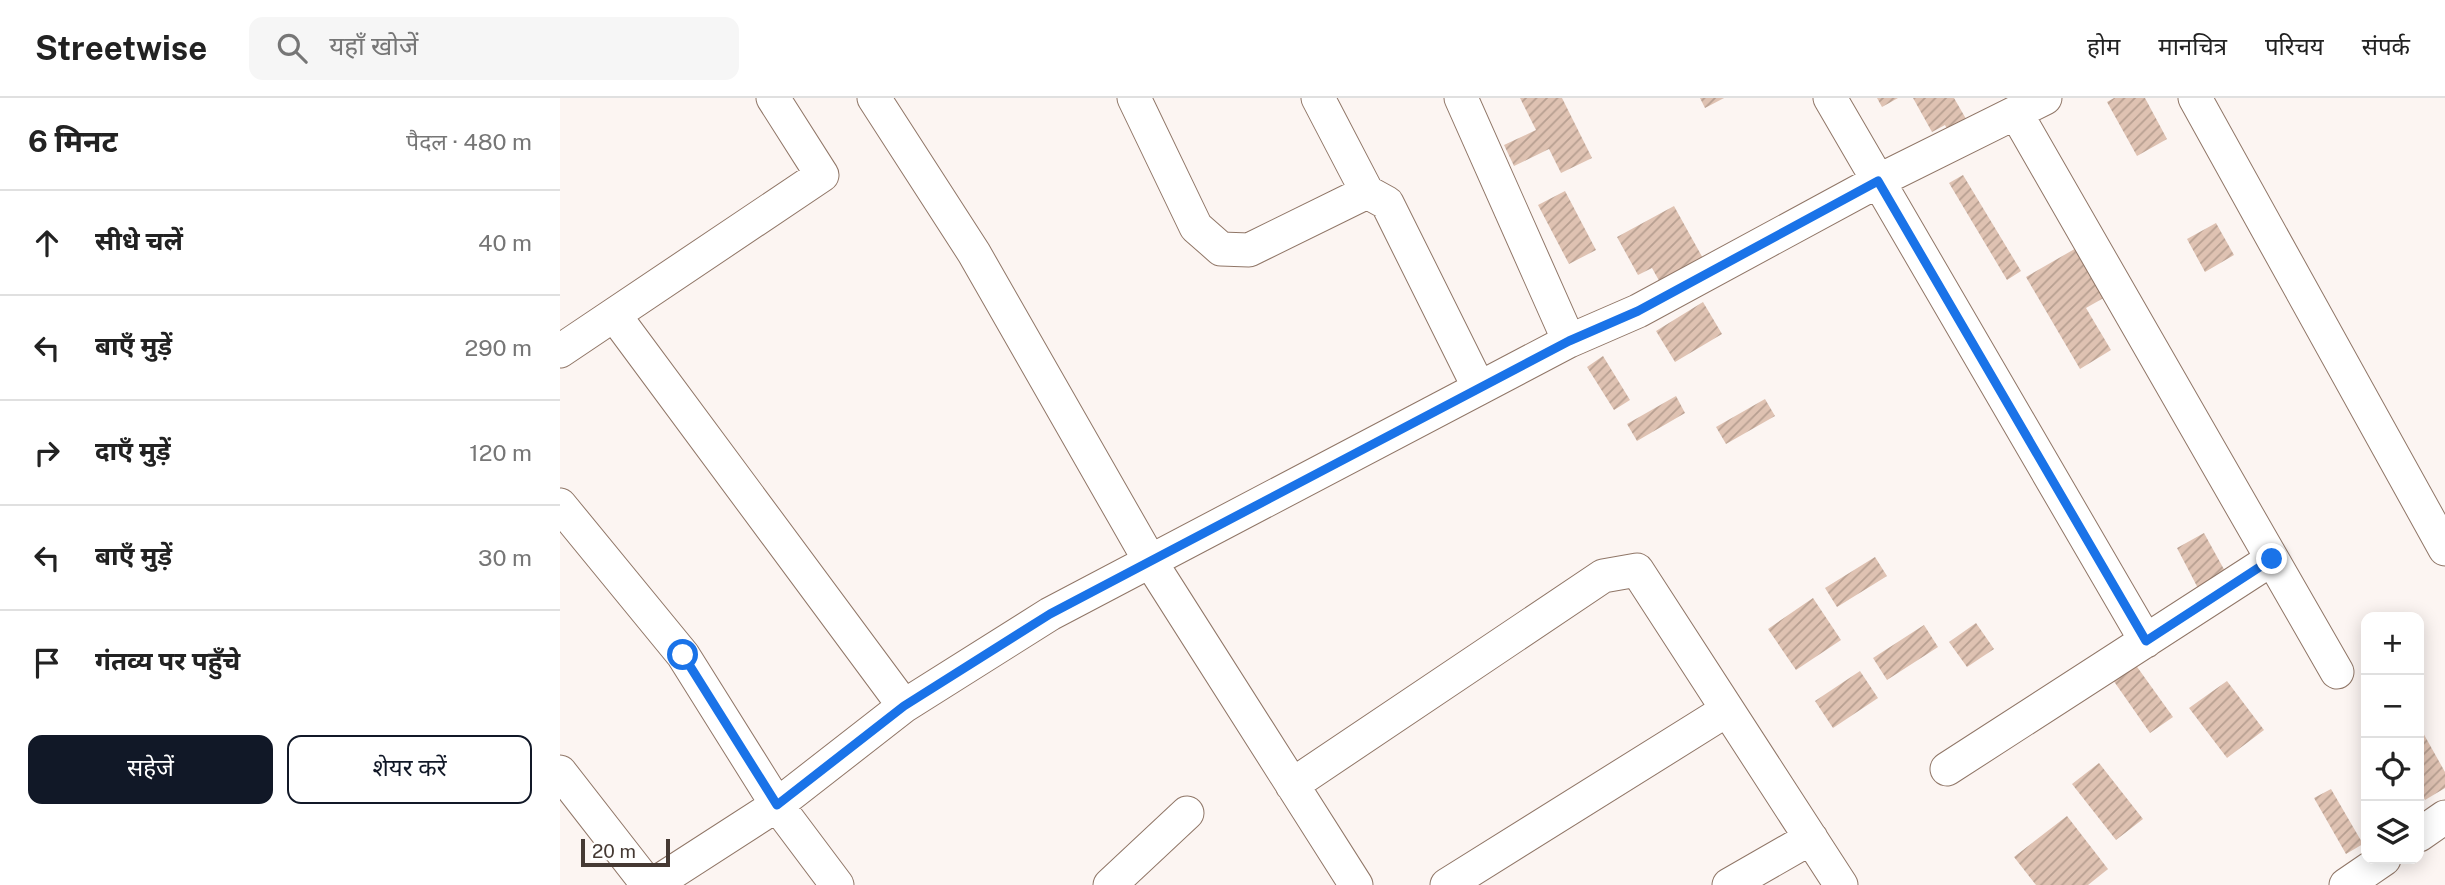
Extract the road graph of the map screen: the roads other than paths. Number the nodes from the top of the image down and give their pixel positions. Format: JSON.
{"nodes":[{"id":1,"x":773,"y":98,"type":"edge"},
{"id":2,"x":874,"y":98,"type":"edge"},
{"id":3,"x":1134,"y":98,"type":"edge"},
{"id":4,"x":1318,"y":98,"type":"edge"},
{"id":5,"x":1461,"y":98,"type":"edge"},
{"id":6,"x":1830,"y":98,"type":"edge"},
{"id":7,"x":2196,"y":98,"type":"edge"},
{"id":8,"x":2030,"y":105,"type":"edge"},
{"id":9,"x":1878,"y":181,"type":"junction"},
{"id":10,"x":1367,"y":192,"type":"junction"},
{"id":11,"x":615,"y":316,"type":"junction"},
{"id":12,"x":1569,"y":341,"type":"junction"},
{"id":13,"x":560,"y":351,"type":"edge"},
{"id":14,"x":1479,"y":388,"type":"junction"},
{"id":15,"x":560,"y":505,"type":"edge"},
{"id":16,"x":2445,"y":549,"type":"edge"},
{"id":17,"x":2272,"y":559,"type":"junction"},
{"id":18,"x":1150,"y":561,"type":"junction"},
{"id":19,"x":2146,"y":641,"type":"junction"},
{"id":20,"x":2337,"y":672,"type":"dead end"},
{"id":21,"x":904,"y":706,"type":"junction"},
{"id":22,"x":1727,"y":710,"type":"junction"},
{"id":23,"x":1947,"y":769,"type":"dead end"},
{"id":24,"x":560,"y":772,"type":"edge"},
{"id":25,"x":1292,"y":785,"type":"junction"},
{"id":26,"x":777,"y":805,"type":"junction"},
{"id":27,"x":1187,"y":813,"type":"dead end"},
{"id":28,"x":2445,"y":817,"type":"edge"},
{"id":29,"x":2424,"y":832,"type":"edge"},
{"id":30,"x":1811,"y":838,"type":"junction"},
{"id":31,"x":2377,"y":864,"type":"edge"},
{"id":32,"x":650,"y":885,"type":"edge"},
{"id":33,"x":837,"y":885,"type":"edge"},
{"id":34,"x":1110,"y":885,"type":"edge"},
{"id":35,"x":1356,"y":885,"type":"edge"},
{"id":36,"x":1447,"y":885,"type":"edge"},
{"id":37,"x":1729,"y":885,"type":"edge"},
{"id":38,"x":1841,"y":885,"type":"edge"},
{"id":39,"x":2346,"y":885,"type":"edge"}],
"edges":[{"from":1,"to":11,"type":"street"},
{"from":2,"to":18,"type":"street"},
{"from":3,"to":10,"type":"street"},
{"from":4,"to":10,"type":"street"},
{"from":5,"to":12,"type":"street"},
{"from":6,"to":9,"type":"street"},
{"from":7,"to":16,"type":"street"},
{"from":8,"to":9,"type":"street"},
{"from":8,"to":17,"type":"street"},
{"from":9,"to":12,"type":"street"},
{"from":9,"to":19,"type":"street"},
{"from":10,"to":14,"type":"street"},
{"from":11,"to":13,"type":"street"},
{"from":11,"to":21,"type":"street"},
{"from":12,"to":14,"type":"street"},
{"from":14,"to":18,"type":"street"},
{"from":15,"to":26,"type":"street"},
{"from":17,"to":19,"type":"street"},
{"from":17,"to":20,"type":"street"},
{"from":18,"to":21,"type":"street"},
{"from":18,"to":25,"type":"street"},
{"from":19,"to":23,"type":"street"},
{"from":21,"to":26,"type":"street"},
{"from":22,"to":25,"type":"street"},
{"from":22,"to":30,"type":"street"},
{"from":22,"to":36,"type":"street"},
{"from":24,"to":32,"type":"street"},
{"from":25,"to":35,"type":"street"},
{"from":26,"to":32,"type":"street"},
{"from":26,"to":33,"type":"street"},
{"from":27,"to":34,"type":"street"},
{"from":28,"to":29,"type":"street"},
{"from":30,"to":37,"type":"street"},
{"from":30,"to":38,"type":"street"},
{"from":31,"to":39,"type":"street"}]}
